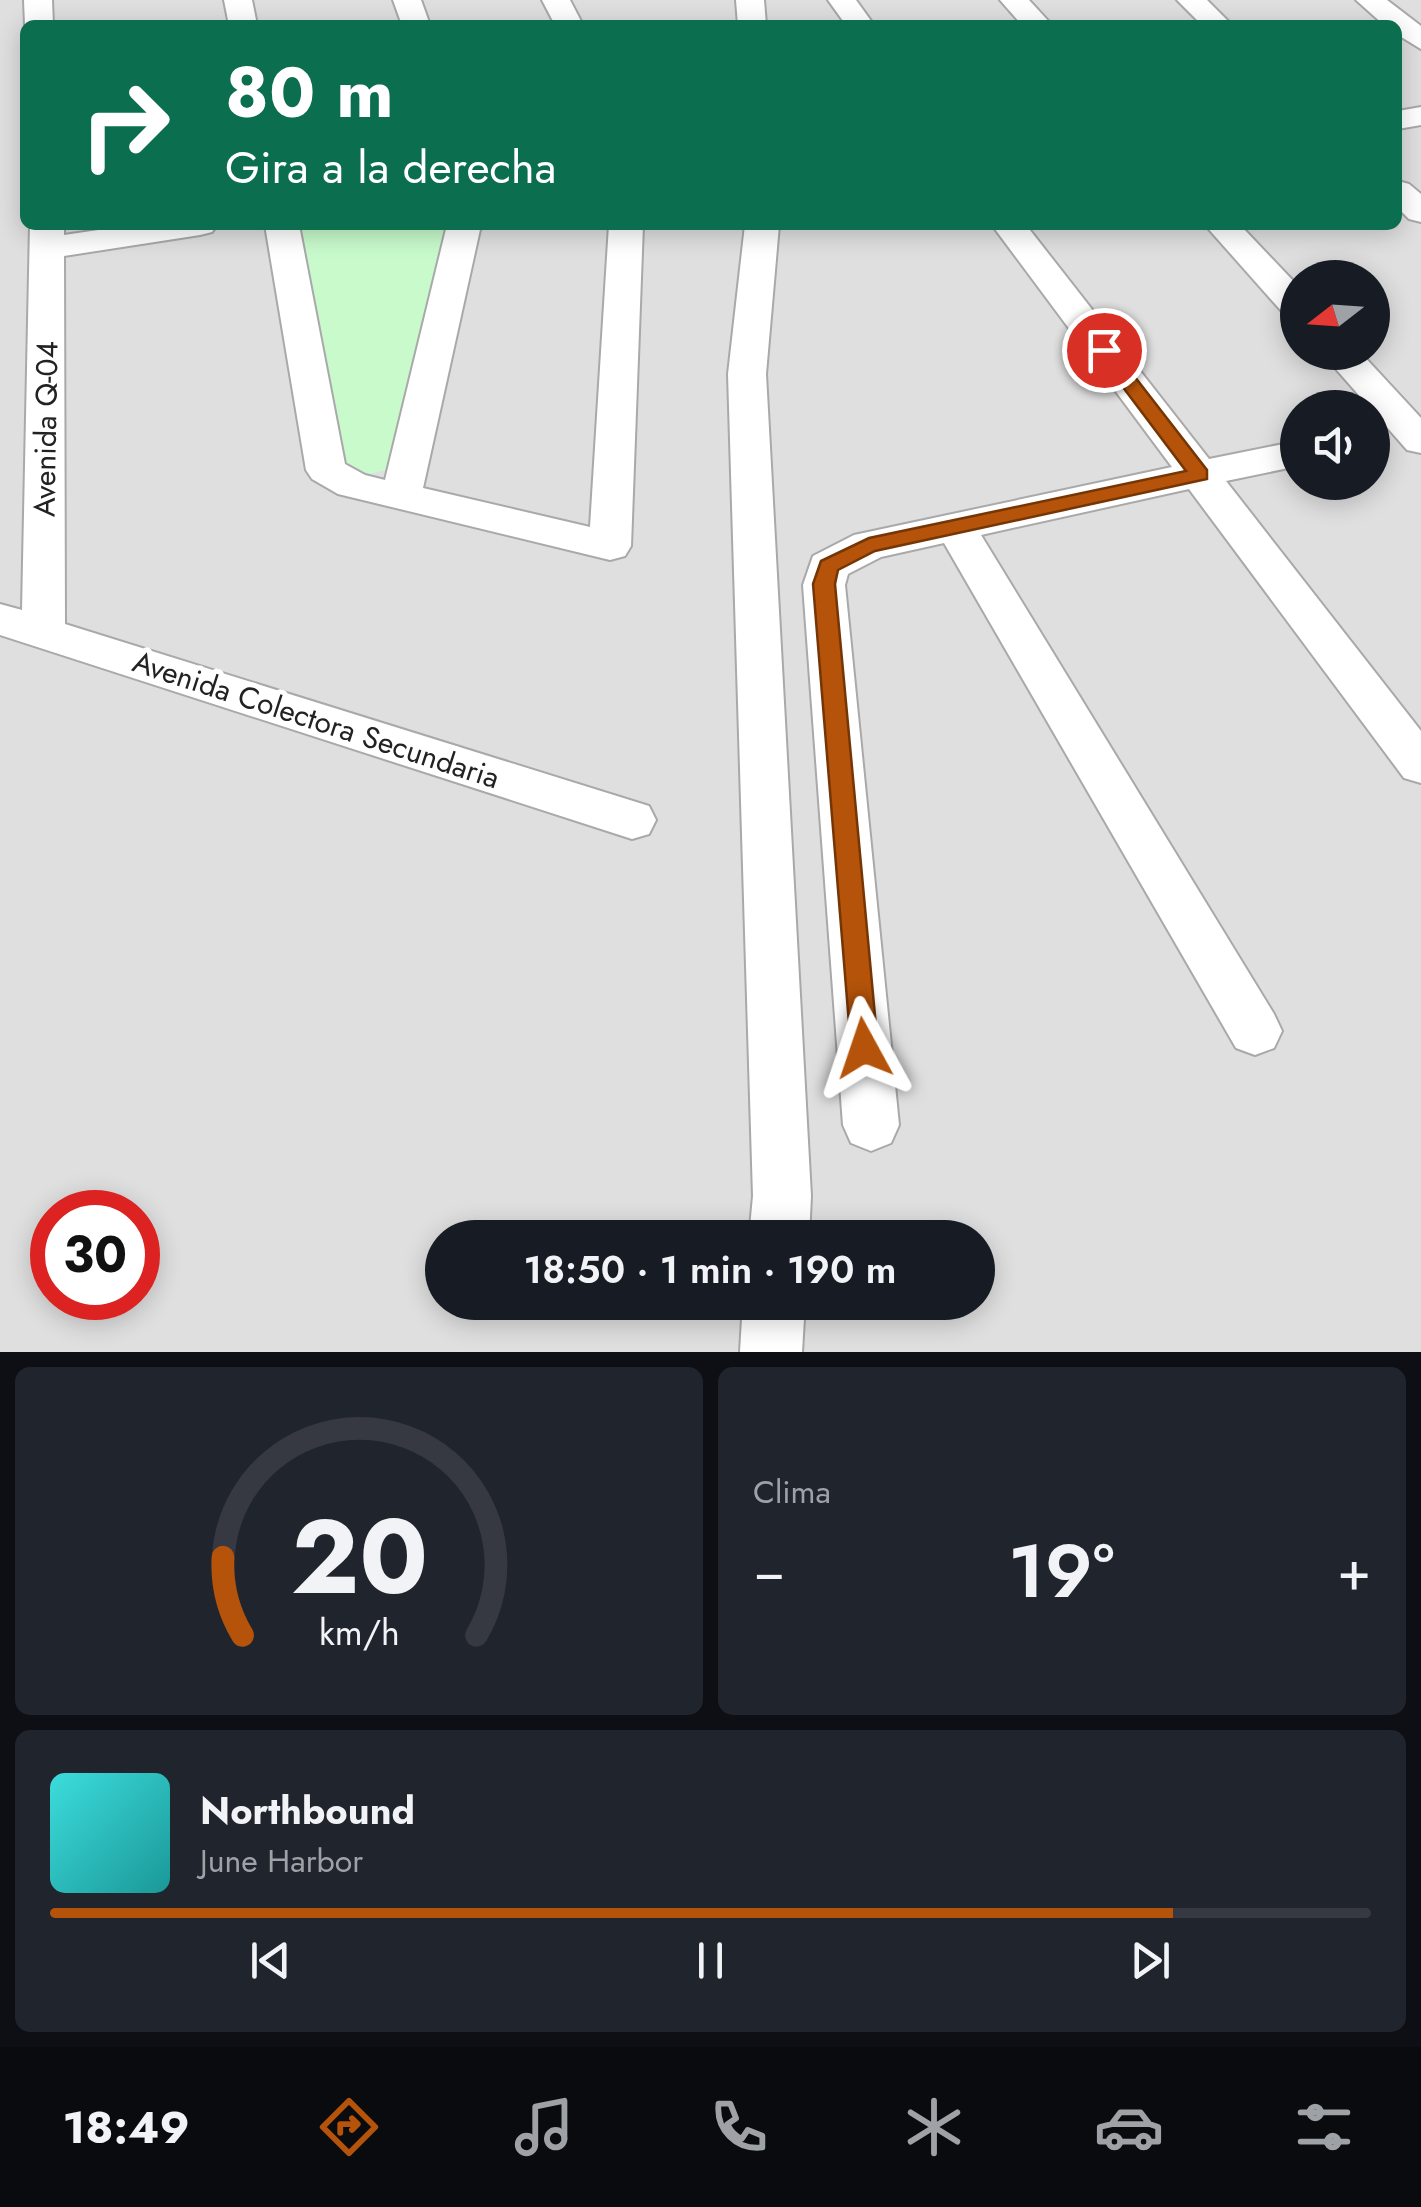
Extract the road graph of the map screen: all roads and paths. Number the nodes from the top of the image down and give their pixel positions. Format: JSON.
{"nodes":[{"id":1,"x":1014,"y":0,"type":"edge"},
{"id":2,"x":1191,"y":0,"type":"edge"},
{"id":3,"x":1370,"y":0,"type":"edge"},
{"id":4,"x":1033,"y":20,"type":"edge"},
{"id":5,"x":1213,"y":20,"type":"edge"},
{"id":6,"x":1396,"y":20,"type":"edge"},
{"id":7,"x":1402,"y":195,"type":"edge"},
{"id":8,"x":1421,"y":212,"type":"edge"},
{"id":9,"x":137,"y":230,"type":"edge"},
{"id":10,"x":283,"y":230,"type":"edge"},
{"id":11,"x":463,"y":230,"type":"edge"},
{"id":12,"x":626,"y":230,"type":"edge"},
{"id":13,"x":761,"y":230,"type":"edge"},
{"id":14,"x":1014,"y":230,"type":"edge"},
{"id":15,"x":1227,"y":230,"type":"edge"},
{"id":16,"x":48,"y":237,"type":"edge"},
{"id":17,"x":1280,"y":288,"type":"edge"},
{"id":18,"x":1355,"y":370,"type":"edge"},
{"id":19,"x":1406,"y":433,"type":"edge"},
{"id":20,"x":1280,"y":457,"type":"edge"},
{"id":21,"x":1200,"y":474,"type":"junction"},
{"id":22,"x":401,"y":496,"type":"junction"},
{"id":23,"x":956,"y":526,"type":"junction"},
{"id":24,"x":22,"y":626,"type":"edge"},
{"id":25,"x":1421,"y":765,"type":"edge"},
{"id":26,"x":632,"y":820,"type":"dead end"},
{"id":27,"x":1256,"y":1031,"type":"dead end"},
{"id":28,"x":871,"y":1124,"type":"dead end"},
{"id":29,"x":780,"y":1220,"type":"edge"},
{"id":30,"x":773,"y":1320,"type":"edge"},
{"id":31,"x":771,"y":1352,"type":"edge"}],
"edges":[{"from":1,"to":4,"type":"street"},
{"from":2,"to":5,"type":"street"},
{"from":3,"to":6,"type":"street"},
{"from":7,"to":8,"type":"street"},
{"from":9,"to":16,"type":"street"},
{"from":10,"to":22,"type":"street"},
{"from":11,"to":22,"type":"street"},
{"from":12,"to":22,"type":"street"},
{"from":13,"to":29,"type":"street"},
{"from":14,"to":21,"type":"street"},
{"from":15,"to":17,"type":"street"},
{"from":16,"to":24,"type":"street","name":"Avenida Q-04"},
{"from":18,"to":19,"type":"street"},
{"from":20,"to":21,"type":"street"},
{"from":21,"to":23,"type":"street"},
{"from":21,"to":25,"type":"street"},
{"from":23,"to":27,"type":"street"},
{"from":23,"to":28,"type":"street"},
{"from":24,"to":26,"type":"street","name":"Avenida Colectora Secundaria"},
{"from":30,"to":31,"type":"street"}]}
